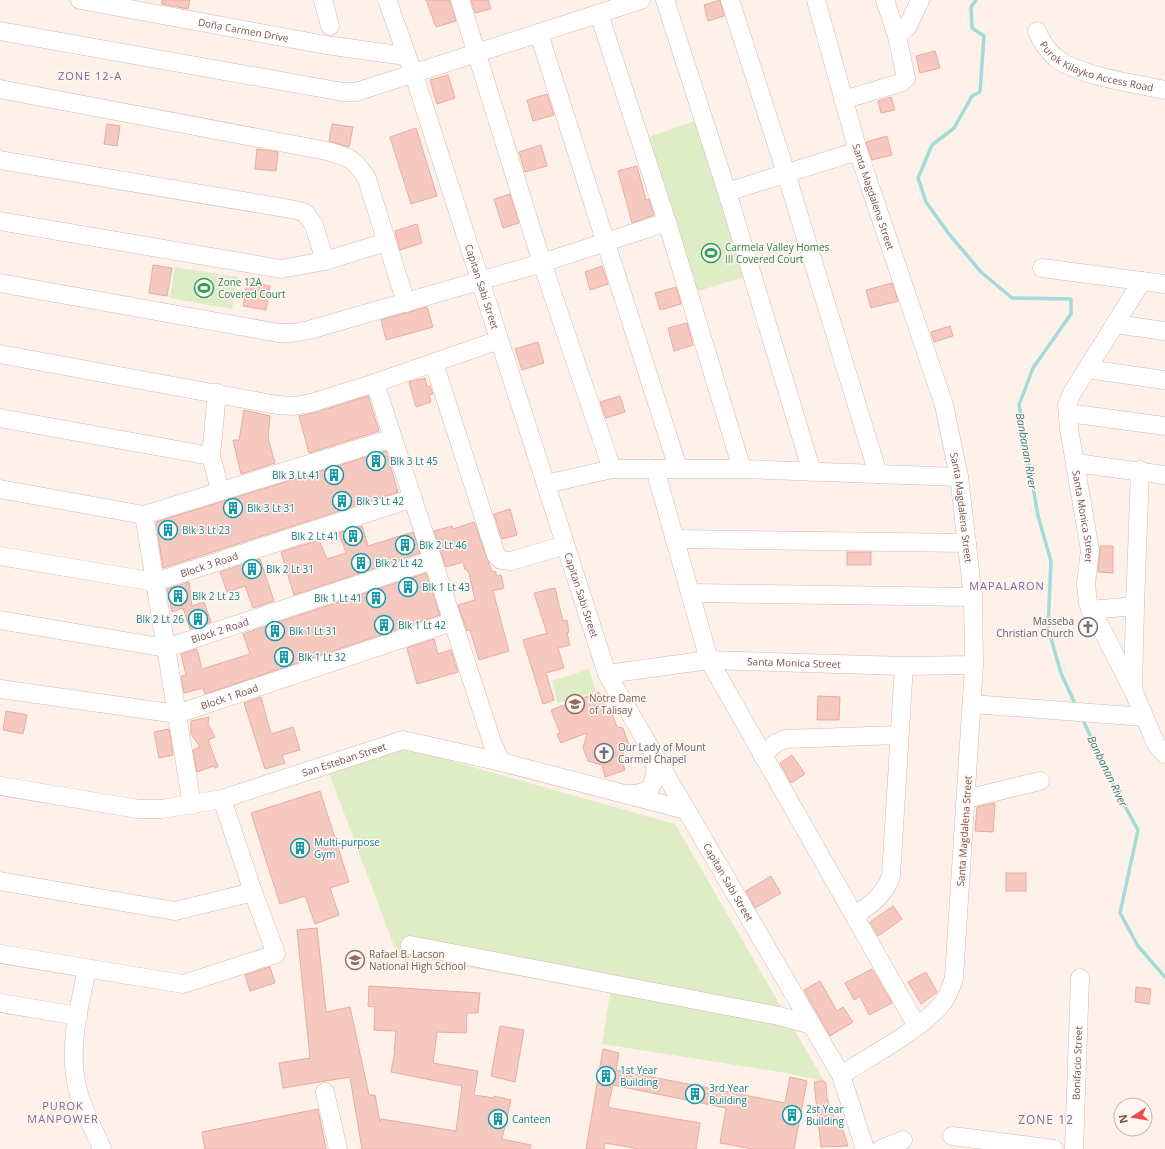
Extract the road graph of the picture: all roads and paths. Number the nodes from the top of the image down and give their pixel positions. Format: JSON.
{"nodes":[{"id":1,"x":80,"y":0,"type":"edge"},
{"id":2,"x":323,"y":0,"type":"edge"},
{"id":3,"x":387,"y":0,"type":"edge"},
{"id":4,"x":460,"y":0,"type":"edge"},
{"id":5,"x":642,"y":0,"type":"edge"},
{"id":6,"x":665,"y":0,"type":"edge"},
{"id":7,"x":730,"y":0,"type":"edge"},
{"id":8,"x":816,"y":0,"type":"edge"},
{"id":9,"x":885,"y":0,"type":"edge"},
{"id":10,"x":920,"y":0,"type":"edge"},
{"id":11,"x":599,"y":14,"type":"junction"},
{"id":12,"x":330,"y":26,"type":"dead end"},
{"id":13,"x":0,"y":31,"type":"edge"},
{"id":14,"x":1037,"y":31,"type":"dead end"},
{"id":15,"x":539,"y":34,"type":"junction"},
{"id":16,"x":897,"y":36,"type":"junction"},
{"id":17,"x":476,"y":54,"type":"junction"},
{"id":18,"x":406,"y":56,"type":"junction"},
{"id":19,"x":414,"y":74,"type":"junction"},
{"id":20,"x":0,"y":89,"type":"edge"},
{"id":21,"x":1165,"y":90,"type":"edge"},
{"id":22,"x":843,"y":100,"type":"junction"},
{"id":23,"x":858,"y":151,"type":"junction"},
{"id":24,"x":0,"y":160,"type":"edge"},
{"id":25,"x":786,"y":173,"type":"junction"},
{"id":26,"x":727,"y":192,"type":"junction"},
{"id":27,"x":0,"y":221,"type":"edge"},
{"id":28,"x":667,"y":222,"type":"junction"},
{"id":29,"x":386,"y":242,"type":"junction"},
{"id":30,"x":605,"y":242,"type":"junction"},
{"id":31,"x":325,"y":261,"type":"junction"},
{"id":32,"x":542,"y":263,"type":"junction"},
{"id":33,"x":1042,"y":268,"type":"dead end"},
{"id":34,"x":480,"y":281,"type":"junction"},
{"id":35,"x":1142,"y":281,"type":"junction"},
{"id":36,"x":0,"y":283,"type":"edge"},
{"id":37,"x":1165,"y":284,"type":"edge"},
{"id":38,"x":406,"y":303,"type":"junction"},
{"id":39,"x":1115,"y":324,"type":"junction"},
{"id":40,"x":1165,"y":331,"type":"edge"},
{"id":41,"x":499,"y":340,"type":"junction"},
{"id":42,"x":0,"y":354,"type":"edge"},
{"id":43,"x":434,"y":363,"type":"junction"},
{"id":44,"x":1087,"y":369,"type":"junction"},
{"id":45,"x":1165,"y":380,"type":"edge"},
{"id":46,"x":375,"y":383,"type":"junction"},
{"id":47,"x":217,"y":393,"type":"junction"},
{"id":48,"x":1068,"y":413,"type":"junction"},
{"id":49,"x":0,"y":418,"type":"edge"},
{"id":50,"x":1165,"y":426,"type":"edge"},
{"id":51,"x":393,"y":438,"type":"junction"},
{"id":52,"x":211,"y":456,"type":"junction"},
{"id":53,"x":1076,"y":463,"type":"junction"},
{"id":54,"x":678,"y":468,"type":"junction"},
{"id":55,"x":612,"y":469,"type":"junction"},
{"id":56,"x":655,"y":469,"type":"junction"},
{"id":57,"x":742,"y":469,"type":"junction"},
{"id":58,"x":1140,"y":470,"type":"junction"},
{"id":59,"x":812,"y":472,"type":"junction"},
{"id":60,"x":878,"y":474,"type":"junction"},
{"id":61,"x":1165,"y":475,"type":"edge"},
{"id":62,"x":959,"y":477,"type":"junction"},
{"id":63,"x":546,"y":484,"type":"junction"},
{"id":64,"x":0,"y":489,"type":"edge"},
{"id":65,"x":220,"y":490,"type":"junction"},
{"id":66,"x":413,"y":498,"type":"junction"},
{"id":67,"x":144,"y":515,"type":"junction"},
{"id":68,"x":674,"y":540,"type":"junction"},
{"id":69,"x":966,"y":543,"type":"junction"},
{"id":70,"x":565,"y":545,"type":"junction"},
{"id":71,"x":0,"y":556,"type":"edge"},
{"id":72,"x":433,"y":560,"type":"junction"},
{"id":73,"x":155,"y":582,"type":"junction"},
{"id":74,"x":691,"y":592,"type":"junction"},
{"id":75,"x":973,"y":597,"type":"junction"},
{"id":76,"x":1135,"y":606,"type":"junction"},
{"id":77,"x":1090,"y":610,"type":"junction"},
{"id":78,"x":0,"y":620,"type":"edge"},
{"id":79,"x":452,"y":622,"type":"junction"},
{"id":80,"x":166,"y":648,"type":"junction"},
{"id":81,"x":709,"y":660,"type":"junction"},
{"id":82,"x":974,"y":665,"type":"junction"},
{"id":83,"x":904,"y":666,"type":"junction"},
{"id":84,"x":607,"y":674,"type":"junction"},
{"id":85,"x":0,"y":689,"type":"edge"},
{"id":86,"x":1133,"y":690,"type":"junction"},
{"id":87,"x":972,"y":704,"type":"junction"},
{"id":88,"x":177,"y":714,"type":"junction"},
{"id":89,"x":1144,"y":716,"type":"junction"},
{"id":90,"x":899,"y":735,"type":"junction"},
{"id":91,"x":652,"y":752,"type":"junction"},
{"id":92,"x":1165,"y":754,"type":"edge"},
{"id":93,"x":762,"y":755,"type":"junction"},
{"id":94,"x":501,"y":762,"type":"junction"},
{"id":95,"x":1040,"y":781,"type":"dead end"},
{"id":96,"x":0,"y":786,"type":"edge"},
{"id":97,"x":623,"y":794,"type":"junction"},
{"id":98,"x":222,"y":799,"type":"junction"},
{"id":99,"x":966,"y":799,"type":"junction"},
{"id":100,"x":192,"y":805,"type":"junction"},
{"id":101,"x":686,"y":810,"type":"junction"},
{"id":102,"x":0,"y":881,"type":"edge"},
{"id":103,"x":253,"y":892,"type":"junction"},
{"id":104,"x":855,"y":916,"type":"junction"},
{"id":105,"x":410,"y":945,"type":"dead end"},
{"id":106,"x":0,"y":954,"type":"edge"},
{"id":107,"x":87,"y":969,"type":"junction"},
{"id":108,"x":1080,"y":978,"type":"dead end"},
{"id":109,"x":0,"y":1003,"type":"edge"},
{"id":110,"x":78,"y":1016,"type":"junction"},
{"id":111,"x":812,"y":1026,"type":"junction"},
{"id":112,"x":917,"y":1026,"type":"junction"},
{"id":113,"x":841,"y":1075,"type":"junction"},
{"id":114,"x":325,"y":1092,"type":"dead end"},
{"id":115,"x":952,"y":1136,"type":"dead end"},
{"id":116,"x":903,"y":1140,"type":"dead end"},
{"id":117,"x":102,"y":1149,"type":"edge"},
{"id":118,"x":338,"y":1149,"type":"edge"},
{"id":119,"x":865,"y":1149,"type":"edge"},
{"id":120,"x":881,"y":1149,"type":"edge"},
{"id":121,"x":1054,"y":1149,"type":"edge"},
{"id":122,"x":1074,"y":1149,"type":"edge"}],
"edges":[{"from":1,"to":18,"type":"street","name":"Doña Carmen Drive"},
{"from":2,"to":12,"type":"street"},
{"from":3,"to":18,"type":"street","name":"Capitan Sabi Street"},
{"from":4,"to":17,"type":"street"},
{"from":5,"to":11,"type":"street"},
{"from":6,"to":26,"type":"street"},
{"from":7,"to":25,"type":"street"},
{"from":8,"to":22,"type":"street","name":"Santa Magdalena Street"},
{"from":9,"to":16,"type":"street"},
{"from":10,"to":16,"type":"street"},
{"from":11,"to":15,"type":"street"},
{"from":11,"to":28,"type":"street"},
{"from":13,"to":19,"type":"street"},
{"from":14,"to":21,"type":"street","name":"Purok Kilayko Access Road"},
{"from":15,"to":17,"type":"street"},
{"from":15,"to":30,"type":"street"},
{"from":16,"to":22,"type":"street"},
{"from":17,"to":19,"type":"street"},
{"from":17,"to":32,"type":"street"},
{"from":18,"to":19,"type":"street","name":"Capitan Sabi Street"},
{"from":19,"to":34,"type":"street","name":"Capitan Sabi Street"},
{"from":20,"to":29,"type":"street"},
{"from":22,"to":23,"type":"street","name":"Santa Magdalena Street"},
{"from":23,"to":25,"type":"street"},
{"from":23,"to":62,"type":"street","name":"Santa Magdalena Street"},
{"from":24,"to":31,"type":"street"},
{"from":25,"to":26,"type":"street"},
{"from":25,"to":60,"type":"street"},
{"from":26,"to":59,"type":"street"},
{"from":27,"to":31,"type":"street"},
{"from":28,"to":30,"type":"street"},
{"from":28,"to":57,"type":"street"},
{"from":29,"to":31,"type":"street"},
{"from":29,"to":38,"type":"street"},
{"from":30,"to":32,"type":"street"},
{"from":30,"to":54,"type":"street"},
{"from":32,"to":34,"type":"street"},
{"from":32,"to":55,"type":"street"},
{"from":33,"to":35,"type":"street"},
{"from":34,"to":38,"type":"street"},
{"from":34,"to":41,"type":"street","name":"Capitan Sabi Street"},
{"from":35,"to":37,"type":"street"},
{"from":35,"to":39,"type":"street","name":"Santa Monica Street"},
{"from":36,"to":38,"type":"street"},
{"from":39,"to":40,"type":"street"},
{"from":39,"to":44,"type":"street","name":"Santa Monica Street"},
{"from":41,"to":43,"type":"street"},
{"from":41,"to":63,"type":"street","name":"Capitan Sabi Street"},
{"from":42,"to":47,"type":"street"},
{"from":43,"to":46,"type":"street"},
{"from":43,"to":70,"type":"street"},
{"from":44,"to":45,"type":"street"},
{"from":44,"to":48,"type":"street","name":"Santa Monica Street"},
{"from":46,"to":47,"type":"street"},
{"from":46,"to":51,"type":"street"},
{"from":47,"to":52,"type":"street"},
{"from":48,"to":50,"type":"street"},
{"from":48,"to":53,"type":"street","name":"Santa Monica Street"},
{"from":49,"to":52,"type":"street"},
{"from":51,"to":65,"type":"street"},
{"from":51,"to":66,"type":"street"},
{"from":52,"to":65,"type":"street"},
{"from":53,"to":58,"type":"street"},
{"from":53,"to":77,"type":"street","name":"Santa Monica Street"},
{"from":54,"to":56,"type":"street"},
{"from":54,"to":57,"type":"street"},
{"from":55,"to":56,"type":"street"},
{"from":55,"to":63,"type":"street"},
{"from":56,"to":68,"type":"street"},
{"from":57,"to":59,"type":"street"},
{"from":58,"to":61,"type":"street"},
{"from":58,"to":76,"type":"street"},
{"from":59,"to":60,"type":"street"},
{"from":60,"to":62,"type":"street"},
{"from":62,"to":69,"type":"street","name":"Santa Magdalena Street"},
{"from":63,"to":70,"type":"street","name":"Capitan Sabi Street"},
{"from":64,"to":67,"type":"street"},
{"from":65,"to":67,"type":"street"},
{"from":66,"to":72,"type":"street"},
{"from":66,"to":73,"type":"street","name":"Block 3 Road"},
{"from":67,"to":73,"type":"street"},
{"from":68,"to":69,"type":"street"},
{"from":68,"to":74,"type":"street"},
{"from":69,"to":75,"type":"street","name":"Santa Magdalena Street"},
{"from":70,"to":84,"type":"street","name":"Capitan Sabi Street"},
{"from":71,"to":73,"type":"street","name":"Block 3 Road"},
{"from":72,"to":79,"type":"street"},
{"from":72,"to":80,"type":"street","name":"Block 2 Road"},
{"from":73,"to":80,"type":"street"},
{"from":74,"to":75,"type":"street"},
{"from":74,"to":81,"type":"street"},
{"from":75,"to":82,"type":"street","name":"Santa Magdalena Street"},
{"from":76,"to":77,"type":"street"},
{"from":76,"to":86,"type":"street"},
{"from":77,"to":86,"type":"street","name":"Santa Monica Street"},
{"from":78,"to":80,"type":"street","name":"Block 2 Road"},
{"from":79,"to":88,"type":"street","name":"Block 1 Road"},
{"from":79,"to":94,"type":"street"},
{"from":80,"to":88,"type":"street"},
{"from":81,"to":83,"type":"street","name":"Santa Monica Street"},
{"from":81,"to":84,"type":"street","name":"Santa Monica Street"},
{"from":81,"to":93,"type":"street"},
{"from":82,"to":83,"type":"street","name":"Santa Monica Street"},
{"from":82,"to":87,"type":"street","name":"Santa Magdalena Street"},
{"from":83,"to":90,"type":"street"},
{"from":84,"to":91,"type":"street","name":"Capitan Sabi Street"},
{"from":85,"to":88,"type":"street","name":"Block 1 Road"},
{"from":86,"to":89,"type":"street","name":"Santa Monica Street"},
{"from":87,"to":89,"type":"street"},
{"from":87,"to":99,"type":"street","name":"Santa Magdalena Street"},
{"from":88,"to":100,"type":"street"},
{"from":89,"to":92,"type":"street","name":"Santa Monica Street"},
{"from":90,"to":93,"type":"street"},
{"from":90,"to":104,"type":"street"},
{"from":91,"to":97,"type":"street"},
{"from":91,"to":101,"type":"street","name":"Capitan Sabi Street"},
{"from":93,"to":104,"type":"street"},
{"from":94,"to":97,"type":"street","name":"San Esteban Street"},
{"from":94,"to":98,"type":"street","name":"San Esteban Street"},
{"from":95,"to":99,"type":"street"},
{"from":96,"to":100,"type":"street","name":"San Esteban Street"},
{"from":97,"to":101,"type":"street","name":"San Esteban Street"},
{"from":98,"to":100,"type":"street","name":"San Esteban Street"},
{"from":98,"to":103,"type":"street"},
{"from":99,"to":112,"type":"street","name":"Santa Magdalena Street"},
{"from":101,"to":111,"type":"street","name":"Capitan Sabi Street"},
{"from":102,"to":103,"type":"street"},
{"from":103,"to":107,"type":"street"},
{"from":104,"to":112,"type":"street"},
{"from":105,"to":111,"type":"street"},
{"from":106,"to":107,"type":"street"},
{"from":107,"to":110,"type":"street"},
{"from":108,"to":122,"type":"street","name":"Bonifacio Street"},
{"from":109,"to":110,"type":"street"},
{"from":110,"to":117,"type":"street"},
{"from":111,"to":113,"type":"street","name":"Capitan Sabi Street"},
{"from":112,"to":113,"type":"street","name":"Santa Magdalena Street"},
{"from":113,"to":119,"type":"street","name":"Capitan Sabi Street"},
{"from":114,"to":118,"type":"street"},
{"from":115,"to":121,"type":"street"},
{"from":116,"to":120,"type":"street"}]}
